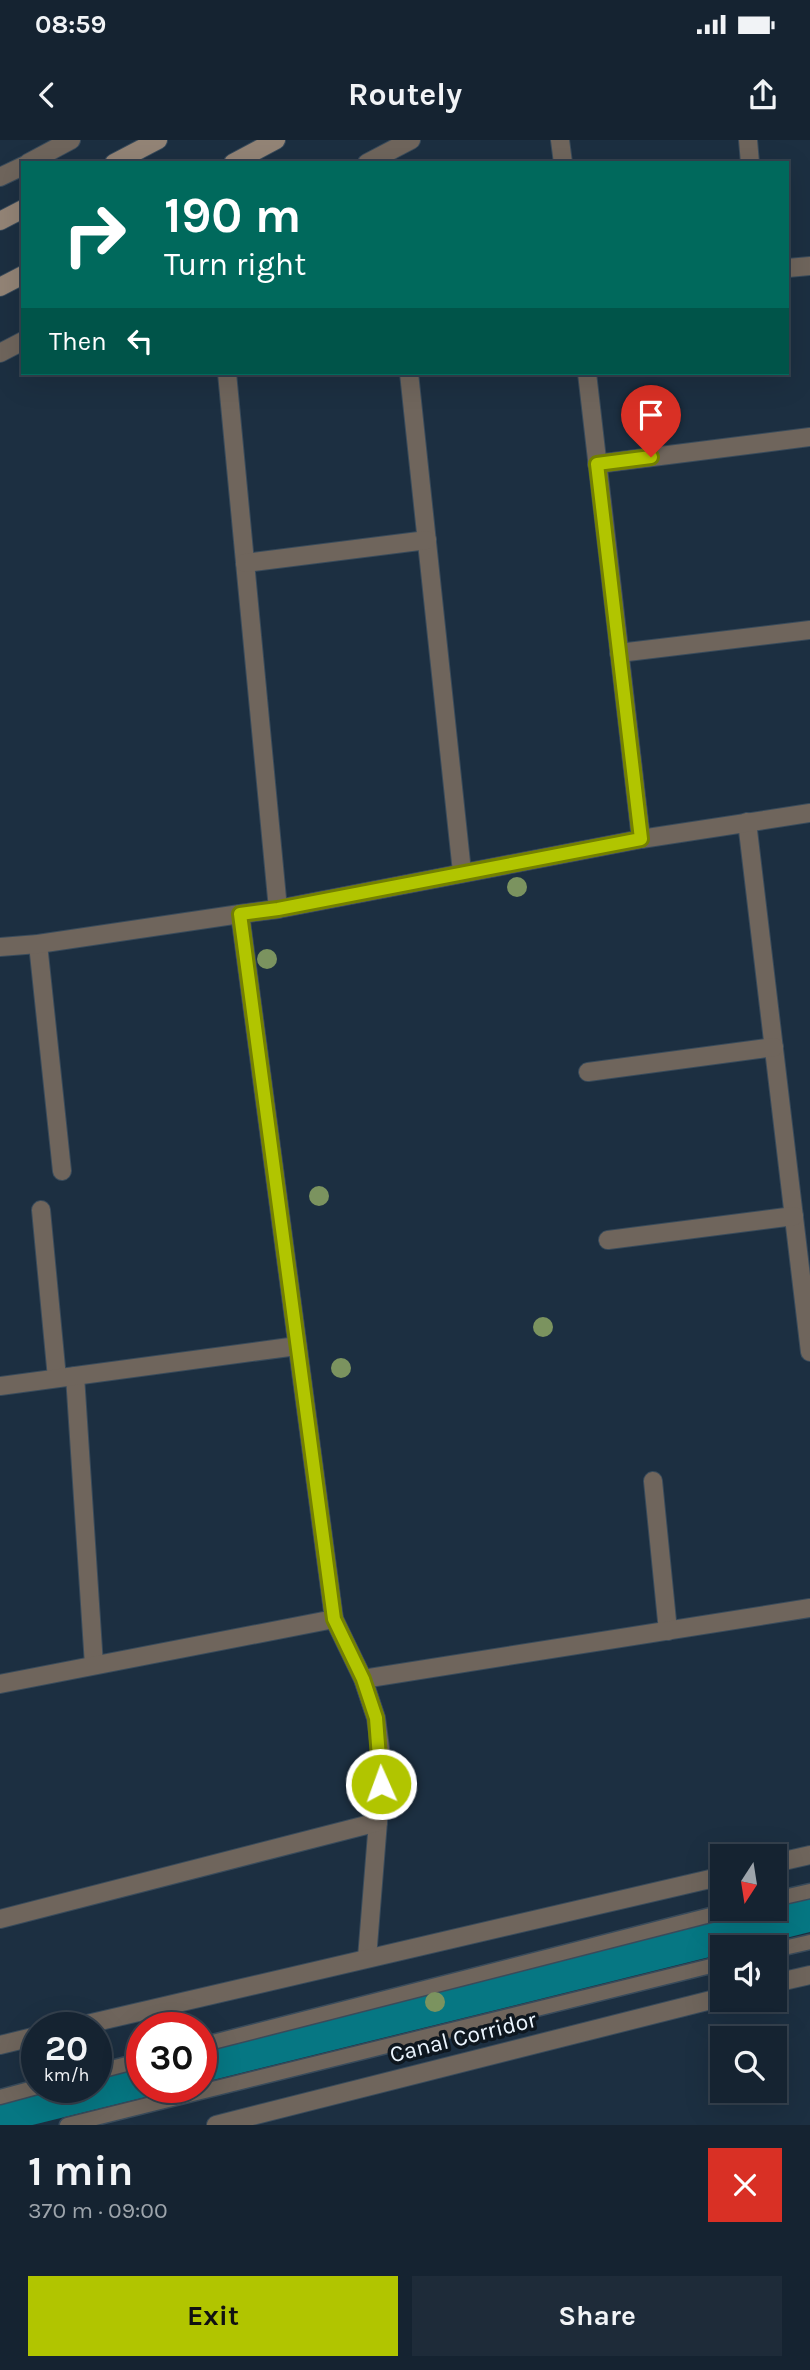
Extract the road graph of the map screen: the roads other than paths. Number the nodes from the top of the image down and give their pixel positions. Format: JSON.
{"nodes":[{"id":1,"x":71,"y":140,"type":"edge"},
{"id":2,"x":158,"y":140,"type":"edge"},
{"id":3,"x":276,"y":140,"type":"edge"},
{"id":4,"x":411,"y":140,"type":"edge"},
{"id":5,"x":560,"y":140,"type":"edge"},
{"id":6,"x":748,"y":140,"type":"edge"},
{"id":7,"x":386,"y":158,"type":"edge"},
{"id":8,"x":32,"y":161,"type":"edge"},
{"id":9,"x":118,"y":161,"type":"edge"},
{"id":10,"x":237,"y":161,"type":"edge"},
{"id":11,"x":563,"y":161,"type":"edge"},
{"id":12,"x":750,"y":161,"type":"edge"},
{"id":13,"x":21,"y":167,"type":"edge"},
{"id":14,"x":0,"y":177,"type":"edge"},
{"id":15,"x":21,"y":210,"type":"edge"},
{"id":16,"x":0,"y":221,"type":"edge"},
{"id":17,"x":810,"y":266,"type":"edge"},
{"id":18,"x":789,"y":268,"type":"edge"},
{"id":19,"x":21,"y":276,"type":"edge"},
{"id":20,"x":0,"y":287,"type":"edge"},
{"id":21,"x":21,"y":342,"type":"edge"},
{"id":22,"x":0,"y":353,"type":"edge"},
{"id":23,"x":227,"y":375,"type":"edge"},
{"id":24,"x":409,"y":375,"type":"edge"},
{"id":25,"x":587,"y":375,"type":"edge"},
{"id":26,"x":810,"y":437,"type":"edge"},
{"id":27,"x":597,"y":464,"type":"junction"},
{"id":28,"x":427,"y":540,"type":"junction"},
{"id":29,"x":245,"y":563,"type":"junction"},
{"id":30,"x":810,"y":630,"type":"edge"},
{"id":31,"x":619,"y":653,"type":"junction"},
{"id":32,"x":810,"y":813,"type":"edge"},
{"id":33,"x":747,"y":822,"type":"junction"},
{"id":34,"x":641,"y":839,"type":"junction"},
{"id":35,"x":462,"y":873,"type":"junction"},
{"id":36,"x":278,"y":909,"type":"junction"},
{"id":37,"x":240,"y":914,"type":"junction"},
{"id":38,"x":38,"y":944,"type":"junction"},
{"id":39,"x":0,"y":947,"type":"edge"},
{"id":40,"x":774,"y":1047,"type":"junction"},
{"id":41,"x":588,"y":1072,"type":"dead end"},
{"id":42,"x":62,"y":1171,"type":"dead end"},
{"id":43,"x":41,"y":1210,"type":"dead end"},
{"id":44,"x":794,"y":1216,"type":"junction"},
{"id":45,"x":608,"y":1240,"type":"dead end"},
{"id":46,"x":297,"y":1346,"type":"junction"},
{"id":47,"x":810,"y":1352,"type":"edge"},
{"id":48,"x":66,"y":1377,"type":"junction"},
{"id":49,"x":0,"y":1386,"type":"edge"},
{"id":50,"x":653,"y":1481,"type":"dead end"},
{"id":51,"x":810,"y":1608,"type":"edge"},
{"id":52,"x":334,"y":1619,"type":"junction"},
{"id":53,"x":668,"y":1631,"type":"junction"},
{"id":54,"x":94,"y":1665,"type":"junction"},
{"id":55,"x":363,"y":1679,"type":"junction"},
{"id":56,"x":0,"y":1684,"type":"edge"},
{"id":57,"x":378,"y":1822,"type":"junction"},
{"id":58,"x":810,"y":1855,"type":"edge"},
{"id":59,"x":788,"y":1860,"type":"edge"},
{"id":60,"x":710,"y":1879,"type":"edge"},
{"id":61,"x":810,"y":1891,"type":"edge"},
{"id":62,"x":788,"y":1896,"type":"edge"},
{"id":63,"x":710,"y":1915,"type":"edge"},
{"id":64,"x":0,"y":1919,"type":"edge"},
{"id":65,"x":810,"y":1942,"type":"edge"},
{"id":66,"x":787,"y":1947,"type":"edge"},
{"id":67,"x":368,"y":1958,"type":"junction"},
{"id":68,"x":710,"y":1966,"type":"edge"},
{"id":69,"x":810,"y":1975,"type":"edge"},
{"id":70,"x":787,"y":1980,"type":"edge"},
{"id":71,"x":710,"y":2000,"type":"edge"},
{"id":72,"x":112,"y":2018,"type":"edge"},
{"id":73,"x":21,"y":2040,"type":"edge"},
{"id":74,"x":217,"y":2041,"type":"edge"},
{"id":75,"x":0,"y":2045,"type":"edge"},
{"id":76,"x":21,"y":2091,"type":"edge"},
{"id":77,"x":0,"y":2096,"type":"edge"},
{"id":78,"x":66,"y":2125,"type":"edge"},
{"id":79,"x":216,"y":2125,"type":"edge"}],
"edges":[{"from":1,"to":8,"type":"street"},
{"from":2,"to":9,"type":"main road"},
{"from":3,"to":10,"type":"main road"},
{"from":4,"to":7,"type":"street"},
{"from":5,"to":11,"type":"street"},
{"from":6,"to":12,"type":"street"},
{"from":13,"to":14,"type":"street"},
{"from":15,"to":16,"type":"main road"},
{"from":17,"to":18,"type":"street"},
{"from":19,"to":20,"type":"main road"},
{"from":21,"to":22,"type":"street"},
{"from":23,"to":29,"type":"street"},
{"from":24,"to":28,"type":"street"},
{"from":25,"to":27,"type":"street"},
{"from":26,"to":27,"type":"street"},
{"from":27,"to":31,"type":"street"},
{"from":28,"to":29,"type":"street"},
{"from":28,"to":35,"type":"street"},
{"from":29,"to":36,"type":"street"},
{"from":30,"to":31,"type":"street"},
{"from":31,"to":34,"type":"street"},
{"from":32,"to":33,"type":"street"},
{"from":33,"to":34,"type":"street"},
{"from":33,"to":40,"type":"street"},
{"from":34,"to":35,"type":"street"},
{"from":35,"to":36,"type":"street"},
{"from":36,"to":37,"type":"street"},
{"from":37,"to":38,"type":"street"},
{"from":37,"to":46,"type":"street"},
{"from":38,"to":39,"type":"street"},
{"from":38,"to":42,"type":"street"},
{"from":40,"to":41,"type":"street"},
{"from":40,"to":44,"type":"street"},
{"from":43,"to":48,"type":"street"},
{"from":44,"to":45,"type":"street"},
{"from":44,"to":47,"type":"street"},
{"from":46,"to":48,"type":"street"},
{"from":46,"to":52,"type":"street"},
{"from":48,"to":49,"type":"street"},
{"from":48,"to":54,"type":"street"},
{"from":50,"to":53,"type":"street"},
{"from":51,"to":53,"type":"street"},
{"from":52,"to":54,"type":"street"},
{"from":52,"to":55,"type":"street"},
{"from":53,"to":55,"type":"street"},
{"from":54,"to":56,"type":"street"},
{"from":55,"to":57,"type":"street"},
{"from":57,"to":64,"type":"street"},
{"from":57,"to":67,"type":"street"},
{"from":58,"to":59,"type":"street"},
{"from":60,"to":67,"type":"street"},
{"from":61,"to":62,"type":"lane"},
{"from":63,"to":74,"type":"lane"},
{"from":65,"to":66,"type":"lane"},
{"from":67,"to":72,"type":"street"},
{"from":68,"to":78,"type":"lane"},
{"from":69,"to":70,"type":"street"},
{"from":71,"to":79,"type":"street","name":"Canal Corridor"},
{"from":73,"to":75,"type":"street"},
{"from":76,"to":77,"type":"lane"}]}
